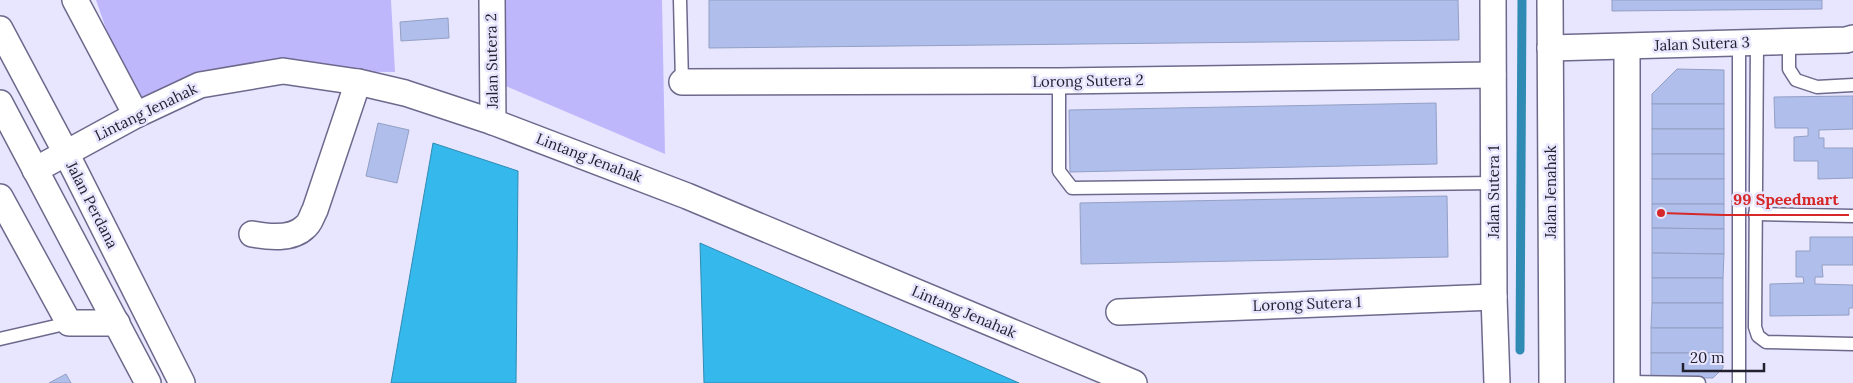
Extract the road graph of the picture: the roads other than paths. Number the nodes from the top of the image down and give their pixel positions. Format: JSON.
{"nodes":[{"id":1,"x":75,"y":0,"type":"edge"},
{"id":2,"x":492,"y":0,"type":"edge"},
{"id":3,"x":680,"y":0,"type":"edge"},
{"id":4,"x":1493,"y":0,"type":"edge"},
{"id":5,"x":1550,"y":0,"type":"edge"},
{"id":6,"x":0,"y":29,"type":"edge"},
{"id":7,"x":1853,"y":38,"type":"edge"},
{"id":8,"x":1789,"y":42,"type":"junction"},
{"id":9,"x":1748,"y":43,"type":"junction"},
{"id":10,"x":1627,"y":47,"type":"junction"},
{"id":11,"x":1550,"y":48,"type":"junction"},
{"id":12,"x":1493,"y":76,"type":"junction"},
{"id":13,"x":358,"y":82,"type":"junction"},
{"id":14,"x":682,"y":82,"type":"joint"},
{"id":15,"x":1059,"y":82,"type":"junction"},
{"id":16,"x":1853,"y":85,"type":"edge"},
{"id":17,"x":0,"y":103,"type":"edge"},
{"id":18,"x":136,"y":115,"type":"junction"},
{"id":19,"x":493,"y":122,"type":"junction"},
{"id":20,"x":66,"y":153,"type":"junction"},
{"id":21,"x":35,"y":170,"type":"junction"},
{"id":22,"x":1494,"y":183,"type":"junction"},
{"id":23,"x":0,"y":197,"type":"edge"},
{"id":24,"x":1755,"y":214,"type":"junction"},
{"id":25,"x":1853,"y":216,"type":"edge"},
{"id":26,"x":252,"y":234,"type":"dead end"},
{"id":27,"x":1494,"y":297,"type":"junction"},
{"id":28,"x":1120,"y":312,"type":"dead end"},
{"id":29,"x":69,"y":323,"type":"junction"},
{"id":30,"x":117,"y":323,"type":"junction"},
{"id":31,"x":0,"y":339,"type":"edge"},
{"id":32,"x":1853,"y":344,"type":"edge"},
{"id":33,"x":148,"y":383,"type":"edge"},
{"id":34,"x":182,"y":383,"type":"edge"},
{"id":35,"x":1134,"y":383,"type":"edge"},
{"id":36,"x":1497,"y":383,"type":"edge"},
{"id":37,"x":1552,"y":383,"type":"edge"},
{"id":38,"x":1627,"y":383,"type":"edge"},
{"id":39,"x":1699,"y":383,"type":"edge"},
{"id":40,"x":1740,"y":383,"type":"edge"}],
"edges":[{"from":1,"to":18,"type":"street"},
{"from":2,"to":19,"type":"street","name":"Jalan Sutera 2"},
{"from":3,"to":14,"type":"lane"},
{"from":4,"to":12,"type":"street","name":"Jalan Sutera 1"},
{"from":5,"to":11,"type":"street","name":"Jalan Jenahak"},
{"from":6,"to":20,"type":"street","name":"Jalan Perdana"},
{"from":7,"to":8,"type":"street","name":"Jalan Sutera 3"},
{"from":8,"to":9,"type":"street","name":"Jalan Sutera 3"},
{"from":8,"to":16,"type":"lane"},
{"from":9,"to":10,"type":"street","name":"Jalan Sutera 3"},
{"from":9,"to":24,"type":"lane"},
{"from":9,"to":40,"type":"lane"},
{"from":10,"to":11,"type":"street","name":"Jalan Sutera 3"},
{"from":10,"to":38,"type":"street"},
{"from":11,"to":37,"type":"street","name":"Jalan Jenahak"},
{"from":12,"to":15,"type":"street","name":"Lorong Sutera 2"},
{"from":12,"to":22,"type":"street","name":"Jalan Sutera 1"},
{"from":13,"to":18,"type":"street","name":"Lintang Jenahak"},
{"from":13,"to":19,"type":"street","name":"Lintang Jenahak"},
{"from":13,"to":26,"type":"street"},
{"from":14,"to":15,"type":"street","name":"Lorong Sutera 2"},
{"from":15,"to":22,"type":"lane"},
{"from":17,"to":21,"type":"street"},
{"from":18,"to":20,"type":"street","name":"Lintang Jenahak"},
{"from":19,"to":35,"type":"street","name":"Lintang Jenahak"},
{"from":20,"to":21,"type":"street","name":"Lintang Jenahak"},
{"from":20,"to":34,"type":"street","name":"Jalan Perdana"},
{"from":21,"to":30,"type":"street"},
{"from":22,"to":27,"type":"street","name":"Jalan Sutera 1"},
{"from":23,"to":29,"type":"street"},
{"from":24,"to":25,"type":"lane"},
{"from":24,"to":32,"type":"lane"},
{"from":27,"to":28,"type":"street","name":"Lorong Sutera 1"},
{"from":27,"to":36,"type":"street","name":"Jalan Sutera 1"},
{"from":29,"to":30,"type":"street"},
{"from":29,"to":31,"type":"lane"},
{"from":30,"to":33,"type":"street"},
{"from":38,"to":39,"type":"lane"}]}
